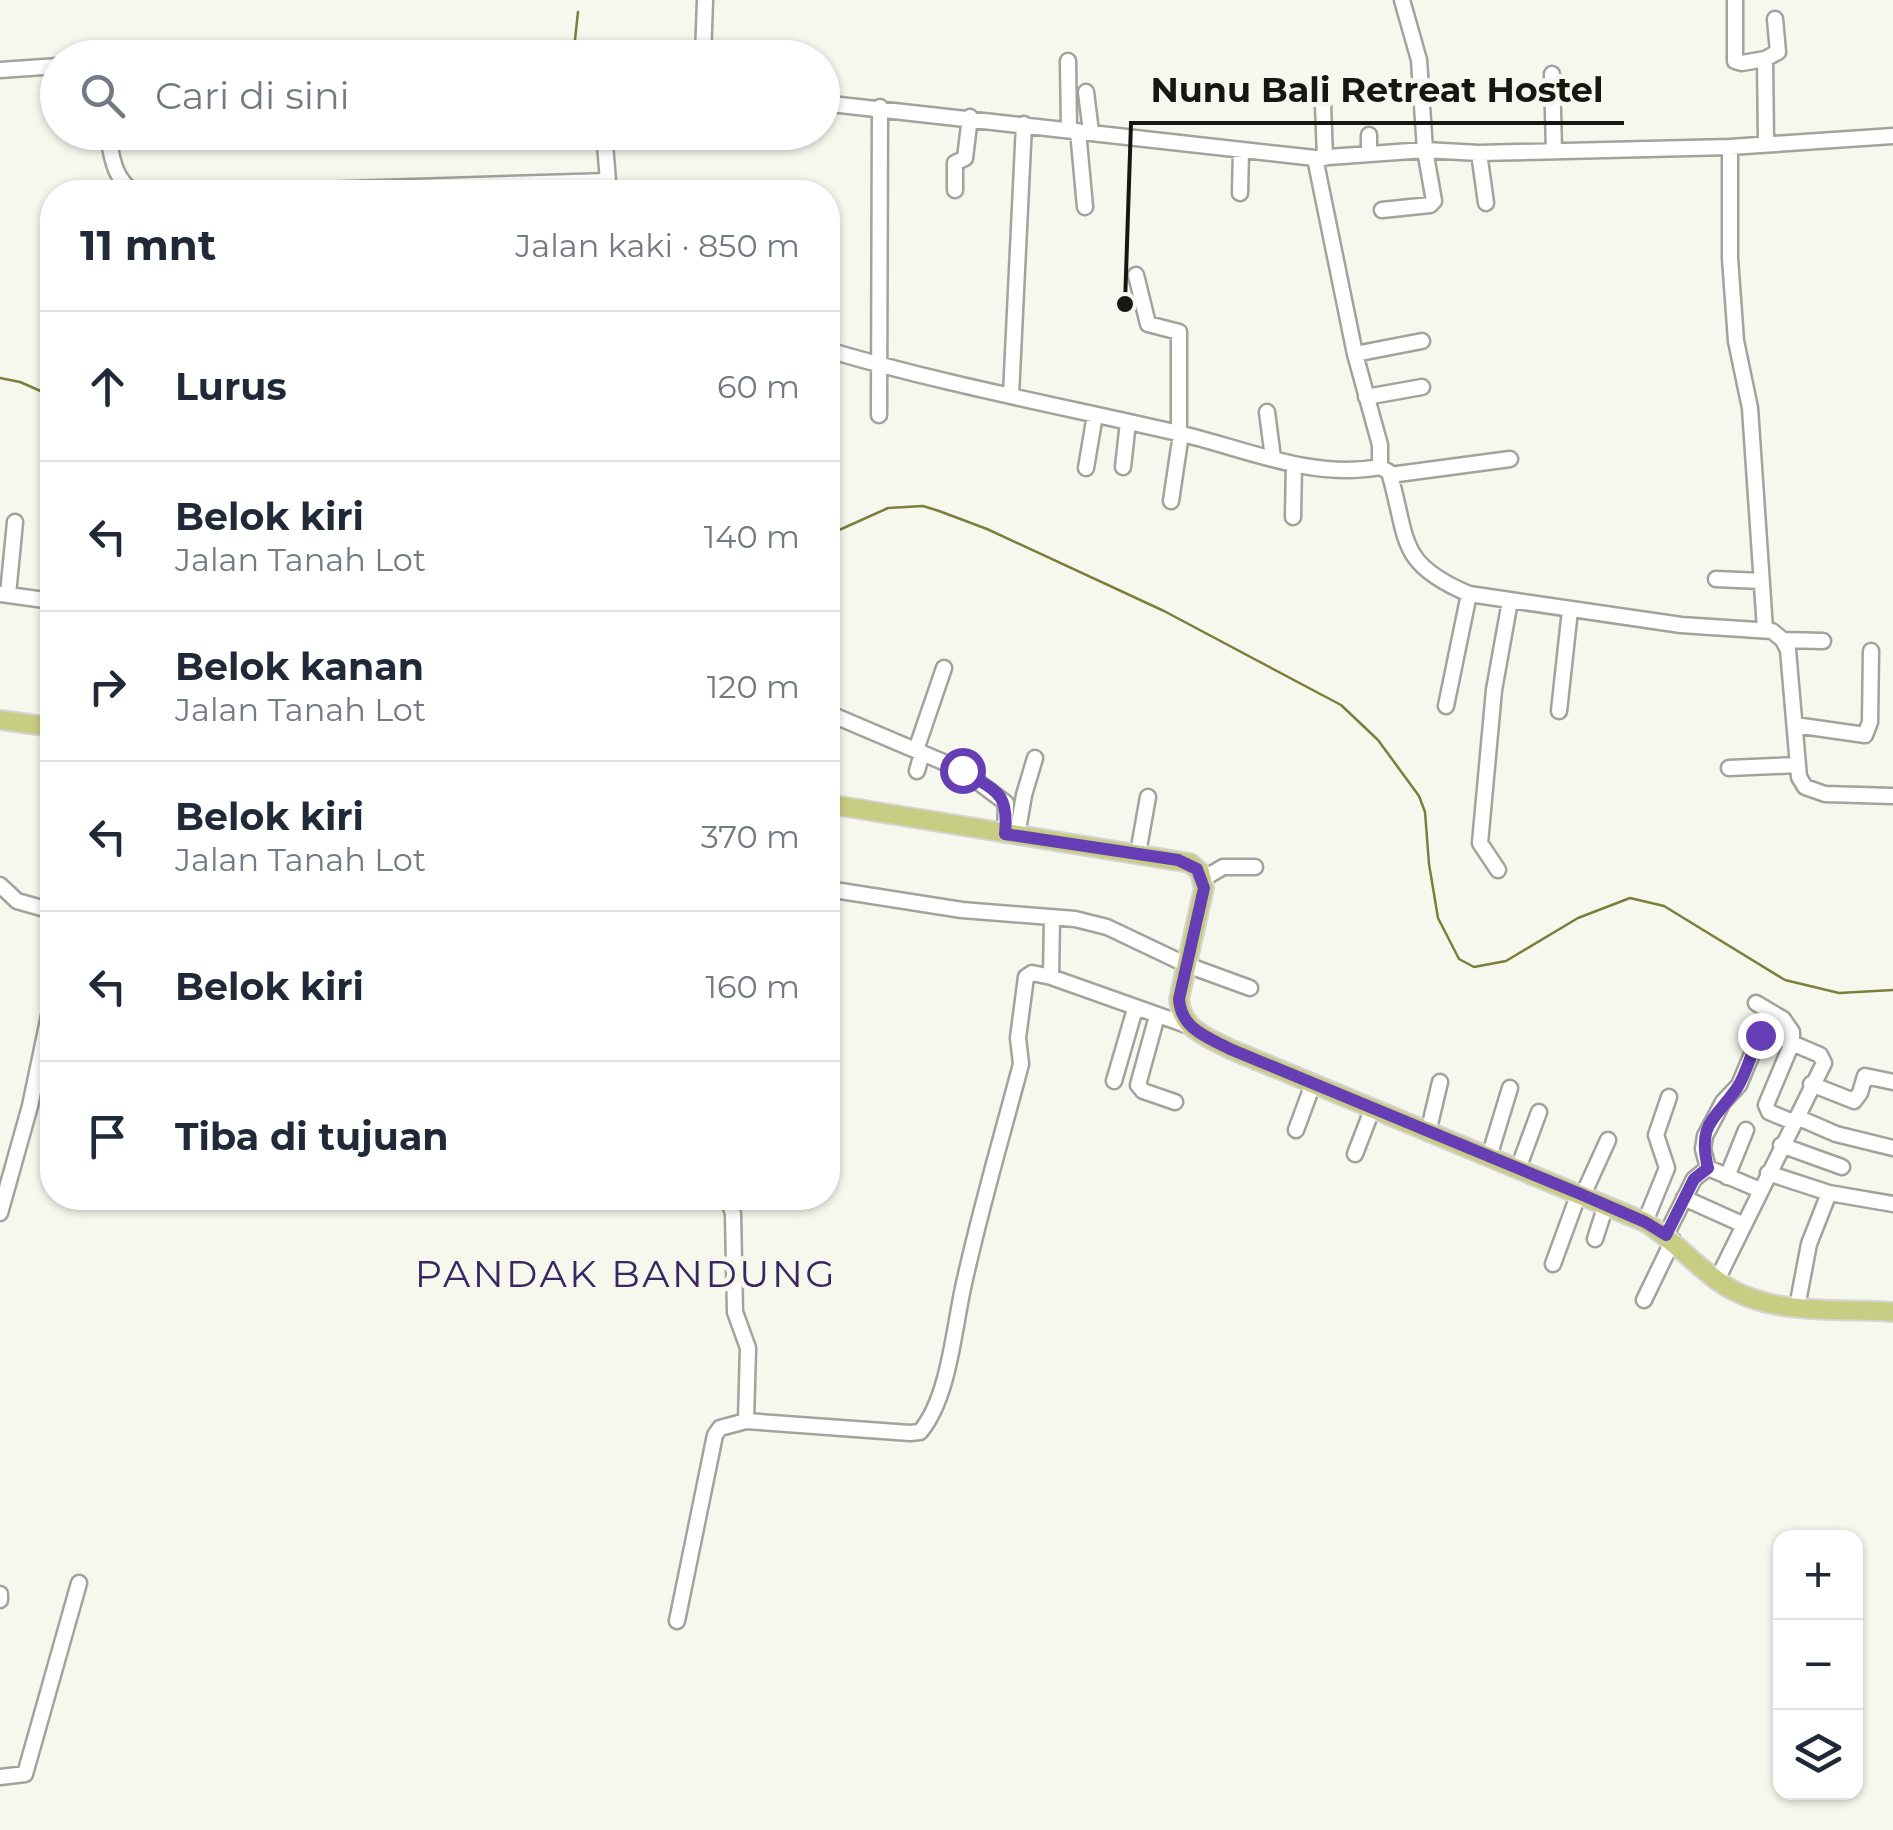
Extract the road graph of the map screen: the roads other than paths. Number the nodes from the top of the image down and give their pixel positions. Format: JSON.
{"nodes":[{"id":1,"x":705,"y":0,"type":"edge"},
{"id":2,"x":1402,"y":0,"type":"edge"},
{"id":3,"x":1734,"y":1,"type":"edge"},
{"id":4,"x":1775,"y":19,"type":"dead end"},
{"id":5,"x":703,"y":40,"type":"edge"},
{"id":6,"x":1765,"y":59,"type":"junction"},
{"id":7,"x":1068,"y":61,"type":"dead end"},
{"id":8,"x":40,"y":67,"type":"edge"},
{"id":9,"x":0,"y":70,"type":"edge"},
{"id":10,"x":1552,"y":74,"type":"dead end"},
{"id":11,"x":1086,"y":92,"type":"dead end"},
{"id":12,"x":840,"y":104,"type":"edge"},
{"id":13,"x":1322,"y":104,"type":"dead end"},
{"id":14,"x":880,"y":107,"type":"junction"},
{"id":15,"x":970,"y":117,"type":"junction"},
{"id":16,"x":1024,"y":124,"type":"junction"},
{"id":17,"x":1079,"y":131,"type":"junction"},
{"id":18,"x":1369,"y":135,"type":"dead end"},
{"id":19,"x":1893,"y":136,"type":"edge"},
{"id":20,"x":1766,"y":142,"type":"junction"},
{"id":21,"x":1730,"y":147,"type":"junction"},
{"id":22,"x":110,"y":150,"type":"edge"},
{"id":23,"x":606,"y":150,"type":"edge"},
{"id":24,"x":1425,"y":150,"type":"junction"},
{"id":25,"x":1554,"y":150,"type":"junction"},
{"id":26,"x":1241,"y":152,"type":"junction"},
{"id":27,"x":1368,"y":153,"type":"junction"},
{"id":28,"x":1479,"y":153,"type":"junction"},
{"id":29,"x":1320,"y":158,"type":"junction"},
{"id":30,"x":120,"y":180,"type":"edge"},
{"id":31,"x":609,"y":180,"type":"edge"},
{"id":32,"x":955,"y":190,"type":"dead end"},
{"id":33,"x":1240,"y":193,"type":"dead end"},
{"id":34,"x":1486,"y":203,"type":"dead end"},
{"id":35,"x":1086,"y":208,"type":"dead end"},
{"id":36,"x":1382,"y":210,"type":"dead end"},
{"id":37,"x":1136,"y":275,"type":"dead end"},
{"id":38,"x":1422,"y":341,"type":"dead end"},
{"id":39,"x":840,"y":353,"type":"edge"},
{"id":40,"x":1355,"y":354,"type":"junction"},
{"id":41,"x":879,"y":361,"type":"junction"},
{"id":42,"x":1422,"y":387,"type":"dead end"},
{"id":43,"x":1011,"y":394,"type":"junction"},
{"id":44,"x":1366,"y":396,"type":"junction"},
{"id":45,"x":1267,"y":412,"type":"dead end"},
{"id":46,"x":878,"y":415,"type":"dead end"},
{"id":47,"x":1095,"y":415,"type":"junction"},
{"id":48,"x":1128,"y":422,"type":"junction"},
{"id":49,"x":1180,"y":434,"type":"junction"},
{"id":50,"x":1273,"y":458,"type":"junction"},
{"id":51,"x":1510,"y":459,"type":"dead end"},
{"id":52,"x":1294,"y":464,"type":"junction"},
{"id":53,"x":1123,"y":466,"type":"dead end"},
{"id":54,"x":1086,"y":468,"type":"dead end"},
{"id":55,"x":1384,"y":471,"type":"junction"},
{"id":56,"x":1170,"y":501,"type":"dead end"},
{"id":57,"x":1294,"y":518,"type":"dead end"},
{"id":58,"x":15,"y":522,"type":"dead end"},
{"id":59,"x":1716,"y":579,"type":"dead end"},
{"id":60,"x":1760,"y":581,"type":"junction"},
{"id":61,"x":4,"y":594,"type":"edge"},
{"id":62,"x":1468,"y":594,"type":"junction"},
{"id":63,"x":40,"y":599,"type":"edge"},
{"id":64,"x":1510,"y":601,"type":"junction"},
{"id":65,"x":1570,"y":610,"type":"junction"},
{"id":66,"x":1765,"y":628,"type":"junction"},
{"id":67,"x":1783,"y":640,"type":"junction"},
{"id":68,"x":1823,"y":641,"type":"dead end"},
{"id":69,"x":1870,"y":650,"type":"dead end"},
{"id":70,"x":944,"y":668,"type":"dead end"},
{"id":71,"x":1446,"y":706,"type":"dead end"},
{"id":72,"x":1559,"y":711,"type":"dead end"},
{"id":73,"x":840,"y":718,"type":"edge"},
{"id":74,"x":0,"y":720,"type":"edge"},
{"id":75,"x":40,"y":725,"type":"edge"},
{"id":76,"x":1795,"y":726,"type":"junction"},
{"id":77,"x":919,"y":752,"type":"junction"},
{"id":78,"x":1035,"y":758,"type":"dead end"},
{"id":79,"x":1798,"y":765,"type":"junction"},
{"id":80,"x":1729,"y":768,"type":"dead end"},
{"id":81,"x":917,"y":771,"type":"dead end"},
{"id":82,"x":1148,"y":796,"type":"dead end"},
{"id":83,"x":1893,"y":796,"type":"edge"},
{"id":84,"x":840,"y":806,"type":"edge"},
{"id":85,"x":1011,"y":835,"type":"junction"},
{"id":86,"x":1138,"y":853,"type":"junction"},
{"id":87,"x":1254,"y":867,"type":"dead end"},
{"id":88,"x":1498,"y":870,"type":"dead end"},
{"id":89,"x":1203,"y":879,"type":"junction"},
{"id":90,"x":0,"y":885,"type":"edge"},
{"id":91,"x":840,"y":891,"type":"edge"},
{"id":92,"x":40,"y":907,"type":"edge"},
{"id":93,"x":1052,"y":918,"type":"junction"},
{"id":94,"x":1186,"y":966,"type":"junction"},
{"id":95,"x":1052,"y":977,"type":"junction"},
{"id":96,"x":1250,"y":988,"type":"dead end"},
{"id":97,"x":1756,"y":1003,"type":"dead end"},
{"id":98,"x":1136,"y":1008,"type":"junction"},
{"id":99,"x":1156,"y":1016,"type":"junction"},
{"id":100,"x":1189,"y":1026,"type":"junction"},
{"id":101,"x":1792,"y":1043,"type":"junction"},
{"id":102,"x":40,"y":1058,"type":"edge"},
{"id":103,"x":1114,"y":1081,"type":"dead end"},
{"id":104,"x":1440,"y":1082,"type":"dead end"},
{"id":105,"x":1893,"y":1082,"type":"edge"},
{"id":106,"x":1313,"y":1084,"type":"junction"},
{"id":107,"x":1811,"y":1084,"type":"junction"},
{"id":108,"x":1510,"y":1088,"type":"dead end"},
{"id":109,"x":1669,"y":1096,"type":"dead end"},
{"id":110,"x":1175,"y":1102,"type":"dead end"},
{"id":111,"x":1372,"y":1110,"type":"junction"},
{"id":112,"x":1539,"y":1112,"type":"dead end"},
{"id":113,"x":1795,"y":1120,"type":"junction"},
{"id":114,"x":1296,"y":1130,"type":"dead end"},
{"id":115,"x":1746,"y":1130,"type":"dead end"},
{"id":116,"x":1428,"y":1133,"type":"junction"},
{"id":117,"x":1608,"y":1140,"type":"dead end"},
{"id":118,"x":1781,"y":1145,"type":"junction"},
{"id":119,"x":1893,"y":1148,"type":"edge"},
{"id":120,"x":1355,"y":1154,"type":"dead end"},
{"id":121,"x":1489,"y":1157,"type":"junction"},
{"id":122,"x":1842,"y":1167,"type":"dead end"},
{"id":123,"x":1708,"y":1168,"type":"junction"},
{"id":124,"x":1518,"y":1169,"type":"junction"},
{"id":125,"x":1768,"y":1173,"type":"junction"},
{"id":126,"x":1728,"y":1177,"type":"junction"},
{"id":127,"x":1760,"y":1190,"type":"junction"},
{"id":128,"x":1829,"y":1193,"type":"junction"},
{"id":129,"x":1581,"y":1194,"type":"junction"},
{"id":130,"x":1684,"y":1198,"type":"junction"},
{"id":131,"x":1893,"y":1204,"type":"edge"},
{"id":132,"x":1606,"y":1205,"type":"junction"},
{"id":133,"x":732,"y":1210,"type":"edge"},
{"id":134,"x":0,"y":1214,"type":"edge"},
{"id":135,"x":1645,"y":1222,"type":"junction"},
{"id":136,"x":1744,"y":1225,"type":"junction"},
{"id":137,"x":1669,"y":1237,"type":"junction"},
{"id":138,"x":1594,"y":1240,"type":"dead end"},
{"id":139,"x":1553,"y":1264,"type":"dead end"},
{"id":140,"x":1717,"y":1280,"type":"junction"},
{"id":141,"x":1644,"y":1300,"type":"dead end"},
{"id":142,"x":1797,"y":1307,"type":"junction"},
{"id":143,"x":1893,"y":1312,"type":"edge"},
{"id":144,"x":746,"y":1421,"type":"junction"},
{"id":145,"x":80,"y":1583,"type":"dead end"},
{"id":146,"x":677,"y":1621,"type":"dead end"},
{"id":147,"x":0,"y":1777,"type":"edge"}],
"edges":[{"from":1,"to":5,"type":"street"},
{"from":2,"to":24,"type":"street"},
{"from":3,"to":6,"type":"street"},
{"from":4,"to":6,"type":"street"},
{"from":6,"to":20,"type":"street"},
{"from":7,"to":17,"type":"street"},
{"from":8,"to":9,"type":"street"},
{"from":10,"to":25,"type":"street"},
{"from":11,"to":17,"type":"street"},
{"from":12,"to":14,"type":"street"},
{"from":13,"to":29,"type":"street"},
{"from":14,"to":15,"type":"street"},
{"from":14,"to":41,"type":"street"},
{"from":15,"to":16,"type":"street"},
{"from":15,"to":32,"type":"street"},
{"from":16,"to":17,"type":"street"},
{"from":16,"to":43,"type":"street"},
{"from":17,"to":26,"type":"street"},
{"from":17,"to":35,"type":"street"},
{"from":18,"to":27,"type":"street"},
{"from":19,"to":20,"type":"street"},
{"from":20,"to":21,"type":"street"},
{"from":21,"to":25,"type":"street"},
{"from":21,"to":60,"type":"street"},
{"from":22,"to":30,"type":"street"},
{"from":23,"to":31,"type":"street"},
{"from":24,"to":27,"type":"street"},
{"from":24,"to":28,"type":"street"},
{"from":24,"to":36,"type":"street"},
{"from":25,"to":28,"type":"street"},
{"from":26,"to":29,"type":"street"},
{"from":26,"to":33,"type":"street"},
{"from":27,"to":29,"type":"street"},
{"from":28,"to":34,"type":"street"},
{"from":29,"to":40,"type":"street"},
{"from":37,"to":49,"type":"street"},
{"from":38,"to":40,"type":"street"},
{"from":39,"to":41,"type":"street"},
{"from":40,"to":44,"type":"street"},
{"from":41,"to":43,"type":"street"},
{"from":41,"to":46,"type":"street"},
{"from":42,"to":44,"type":"street"},
{"from":43,"to":47,"type":"street"},
{"from":44,"to":55,"type":"street"},
{"from":45,"to":50,"type":"street"},
{"from":47,"to":48,"type":"street"},
{"from":47,"to":54,"type":"street"},
{"from":48,"to":49,"type":"street"},
{"from":48,"to":53,"type":"street"},
{"from":49,"to":50,"type":"street"},
{"from":49,"to":56,"type":"street"},
{"from":50,"to":52,"type":"street"},
{"from":51,"to":55,"type":"street"},
{"from":52,"to":55,"type":"street"},
{"from":52,"to":57,"type":"street"},
{"from":55,"to":62,"type":"street"},
{"from":58,"to":61,"type":"street"},
{"from":59,"to":60,"type":"street"},
{"from":60,"to":66,"type":"street"},
{"from":61,"to":63,"type":"street"},
{"from":62,"to":64,"type":"street"},
{"from":62,"to":71,"type":"street"},
{"from":64,"to":65,"type":"street"},
{"from":64,"to":88,"type":"street"},
{"from":65,"to":66,"type":"street"},
{"from":65,"to":72,"type":"street"},
{"from":66,"to":67,"type":"street"},
{"from":67,"to":68,"type":"street"},
{"from":67,"to":76,"type":"street"},
{"from":69,"to":76,"type":"street"},
{"from":70,"to":77,"type":"street"},
{"from":73,"to":77,"type":"street"},
{"from":74,"to":75,"type":"main road"},
{"from":76,"to":79,"type":"street"},
{"from":77,"to":81,"type":"street"},
{"from":77,"to":85,"type":"street"},
{"from":78,"to":85,"type":"street"},
{"from":79,"to":80,"type":"street"},
{"from":79,"to":83,"type":"street"},
{"from":82,"to":86,"type":"street"},
{"from":84,"to":85,"type":"main road"},
{"from":85,"to":86,"type":"main road"},
{"from":86,"to":89,"type":"main road"},
{"from":87,"to":89,"type":"street"},
{"from":89,"to":94,"type":"main road"},
{"from":90,"to":92,"type":"street"},
{"from":91,"to":93,"type":"street"},
{"from":93,"to":94,"type":"street"},
{"from":93,"to":95,"type":"street"},
{"from":94,"to":96,"type":"street"},
{"from":94,"to":100,"type":"main road"},
{"from":95,"to":98,"type":"street"},
{"from":95,"to":144,"type":"street"},
{"from":97,"to":101,"type":"street"},
{"from":98,"to":99,"type":"street"},
{"from":98,"to":103,"type":"street"},
{"from":99,"to":100,"type":"street"},
{"from":99,"to":110,"type":"street"},
{"from":100,"to":106,"type":"main road"},
{"from":101,"to":107,"type":"street"},
{"from":101,"to":113,"type":"street"},
{"from":101,"to":123,"type":"street"},
{"from":102,"to":134,"type":"street"},
{"from":104,"to":116,"type":"street"},
{"from":105,"to":107,"type":"street"},
{"from":106,"to":111,"type":"main road"},
{"from":106,"to":114,"type":"street"},
{"from":107,"to":113,"type":"street"},
{"from":108,"to":121,"type":"street"},
{"from":109,"to":135,"type":"street"},
{"from":111,"to":116,"type":"main road"},
{"from":111,"to":120,"type":"street"},
{"from":112,"to":124,"type":"street"},
{"from":113,"to":118,"type":"street"},
{"from":113,"to":119,"type":"street"},
{"from":115,"to":126,"type":"street"},
{"from":116,"to":121,"type":"main road"},
{"from":117,"to":129,"type":"street"},
{"from":118,"to":122,"type":"street"},
{"from":118,"to":125,"type":"street"},
{"from":121,"to":124,"type":"main road"},
{"from":123,"to":126,"type":"street"},
{"from":123,"to":130,"type":"street"},
{"from":124,"to":129,"type":"main road"},
{"from":125,"to":127,"type":"street"},
{"from":125,"to":128,"type":"street"},
{"from":126,"to":127,"type":"street"},
{"from":127,"to":136,"type":"street"},
{"from":128,"to":131,"type":"street"},
{"from":128,"to":142,"type":"street"},
{"from":129,"to":132,"type":"main road"},
{"from":129,"to":139,"type":"street"},
{"from":130,"to":136,"type":"street"},
{"from":130,"to":137,"type":"street"},
{"from":132,"to":135,"type":"main road"},
{"from":132,"to":138,"type":"street"},
{"from":133,"to":144,"type":"street"},
{"from":135,"to":137,"type":"main road"},
{"from":136,"to":140,"type":"street"},
{"from":137,"to":140,"type":"main road"},
{"from":137,"to":141,"type":"street"},
{"from":140,"to":142,"type":"main road"},
{"from":142,"to":143,"type":"main road"},
{"from":144,"to":146,"type":"street"},
{"from":145,"to":147,"type":"street"}]}
